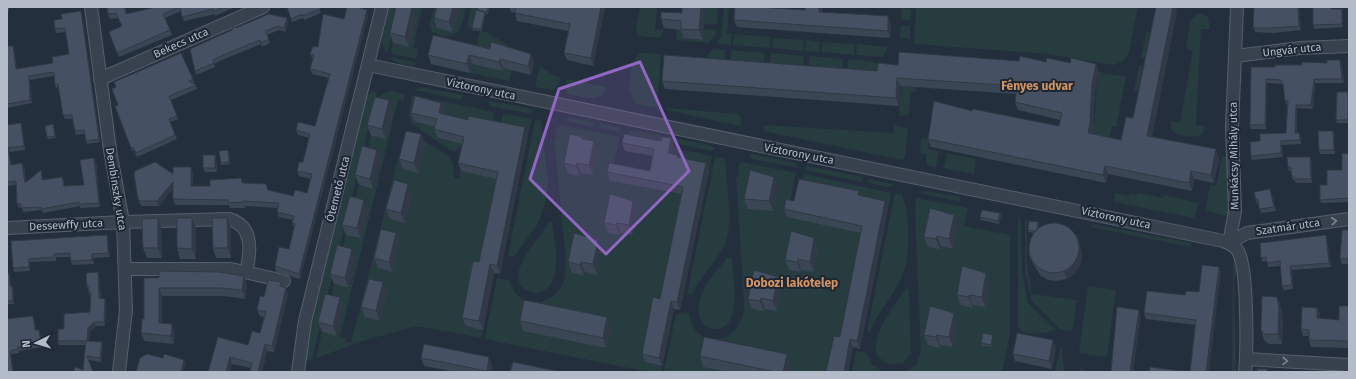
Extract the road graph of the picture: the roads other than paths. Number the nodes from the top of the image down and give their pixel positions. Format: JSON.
{"nodes":[{"id":1,"x":91,"y":7,"type":"edge"},
{"id":2,"x":263,"y":7,"type":"edge"},
{"id":3,"x":382,"y":7,"type":"edge"},
{"id":4,"x":1237,"y":7,"type":"edge"},
{"id":5,"x":1349,"y":46,"type":"edge"},
{"id":6,"x":1235,"y":56,"type":"junction"},
{"id":7,"x":368,"y":65,"type":"junction"},
{"id":8,"x":100,"y":79,"type":"junction"},
{"id":9,"x":1349,"y":219,"type":"edge"},
{"id":10,"x":122,"y":222,"type":"junction"},
{"id":11,"x":7,"y":228,"type":"edge"},
{"id":12,"x":1229,"y":243,"type":"junction"},
{"id":13,"x":126,"y":269,"type":"junction"},
{"id":14,"x":246,"y":272,"type":"junction"},
{"id":15,"x":284,"y":280,"type":"dead end"},
{"id":16,"x":1246,"y":359,"type":"junction"},
{"id":17,"x":1349,"y":365,"type":"edge"},
{"id":18,"x":119,"y":372,"type":"edge"},
{"id":19,"x":298,"y":372,"type":"edge"},
{"id":20,"x":1245,"y":372,"type":"edge"}],
"edges":[{"from":1,"to":8,"type":"street","name":"Dembinszky utca"},
{"from":2,"to":8,"type":"street","name":"Bekecs utca"},
{"from":3,"to":7,"type":"street","name":"Ótemető utca"},
{"from":4,"to":6,"type":"street","name":"Munkácsy Mihály utca"},
{"from":5,"to":6,"type":"street","name":"Ungvár utca"},
{"from":6,"to":12,"type":"street","name":"Munkácsy Mihály utca"},
{"from":7,"to":12,"type":"street","name":"Víztorony utca"},
{"from":7,"to":19,"type":"street","name":"Ótemető utca"},
{"from":8,"to":10,"type":"street","name":"Dembinszky utca"},
{"from":12,"to":9,"type":"street","name":"Szatmár utca","one_way":true},
{"from":10,"to":11,"type":"street","name":"Dessewffy utca"},
{"from":10,"to":13,"type":"street","name":"Dembinszky utca"},
{"from":10,"to":14,"type":"street","name":"Dessewffy utca"},
{"from":12,"to":16,"type":"street"},
{"from":13,"to":14,"type":"street"},
{"from":13,"to":18,"type":"street","name":"Dembinszky utca"},
{"from":14,"to":15,"type":"street"},
{"from":16,"to":17,"type":"street","one_way":true},
{"from":16,"to":20,"type":"street"}]}
